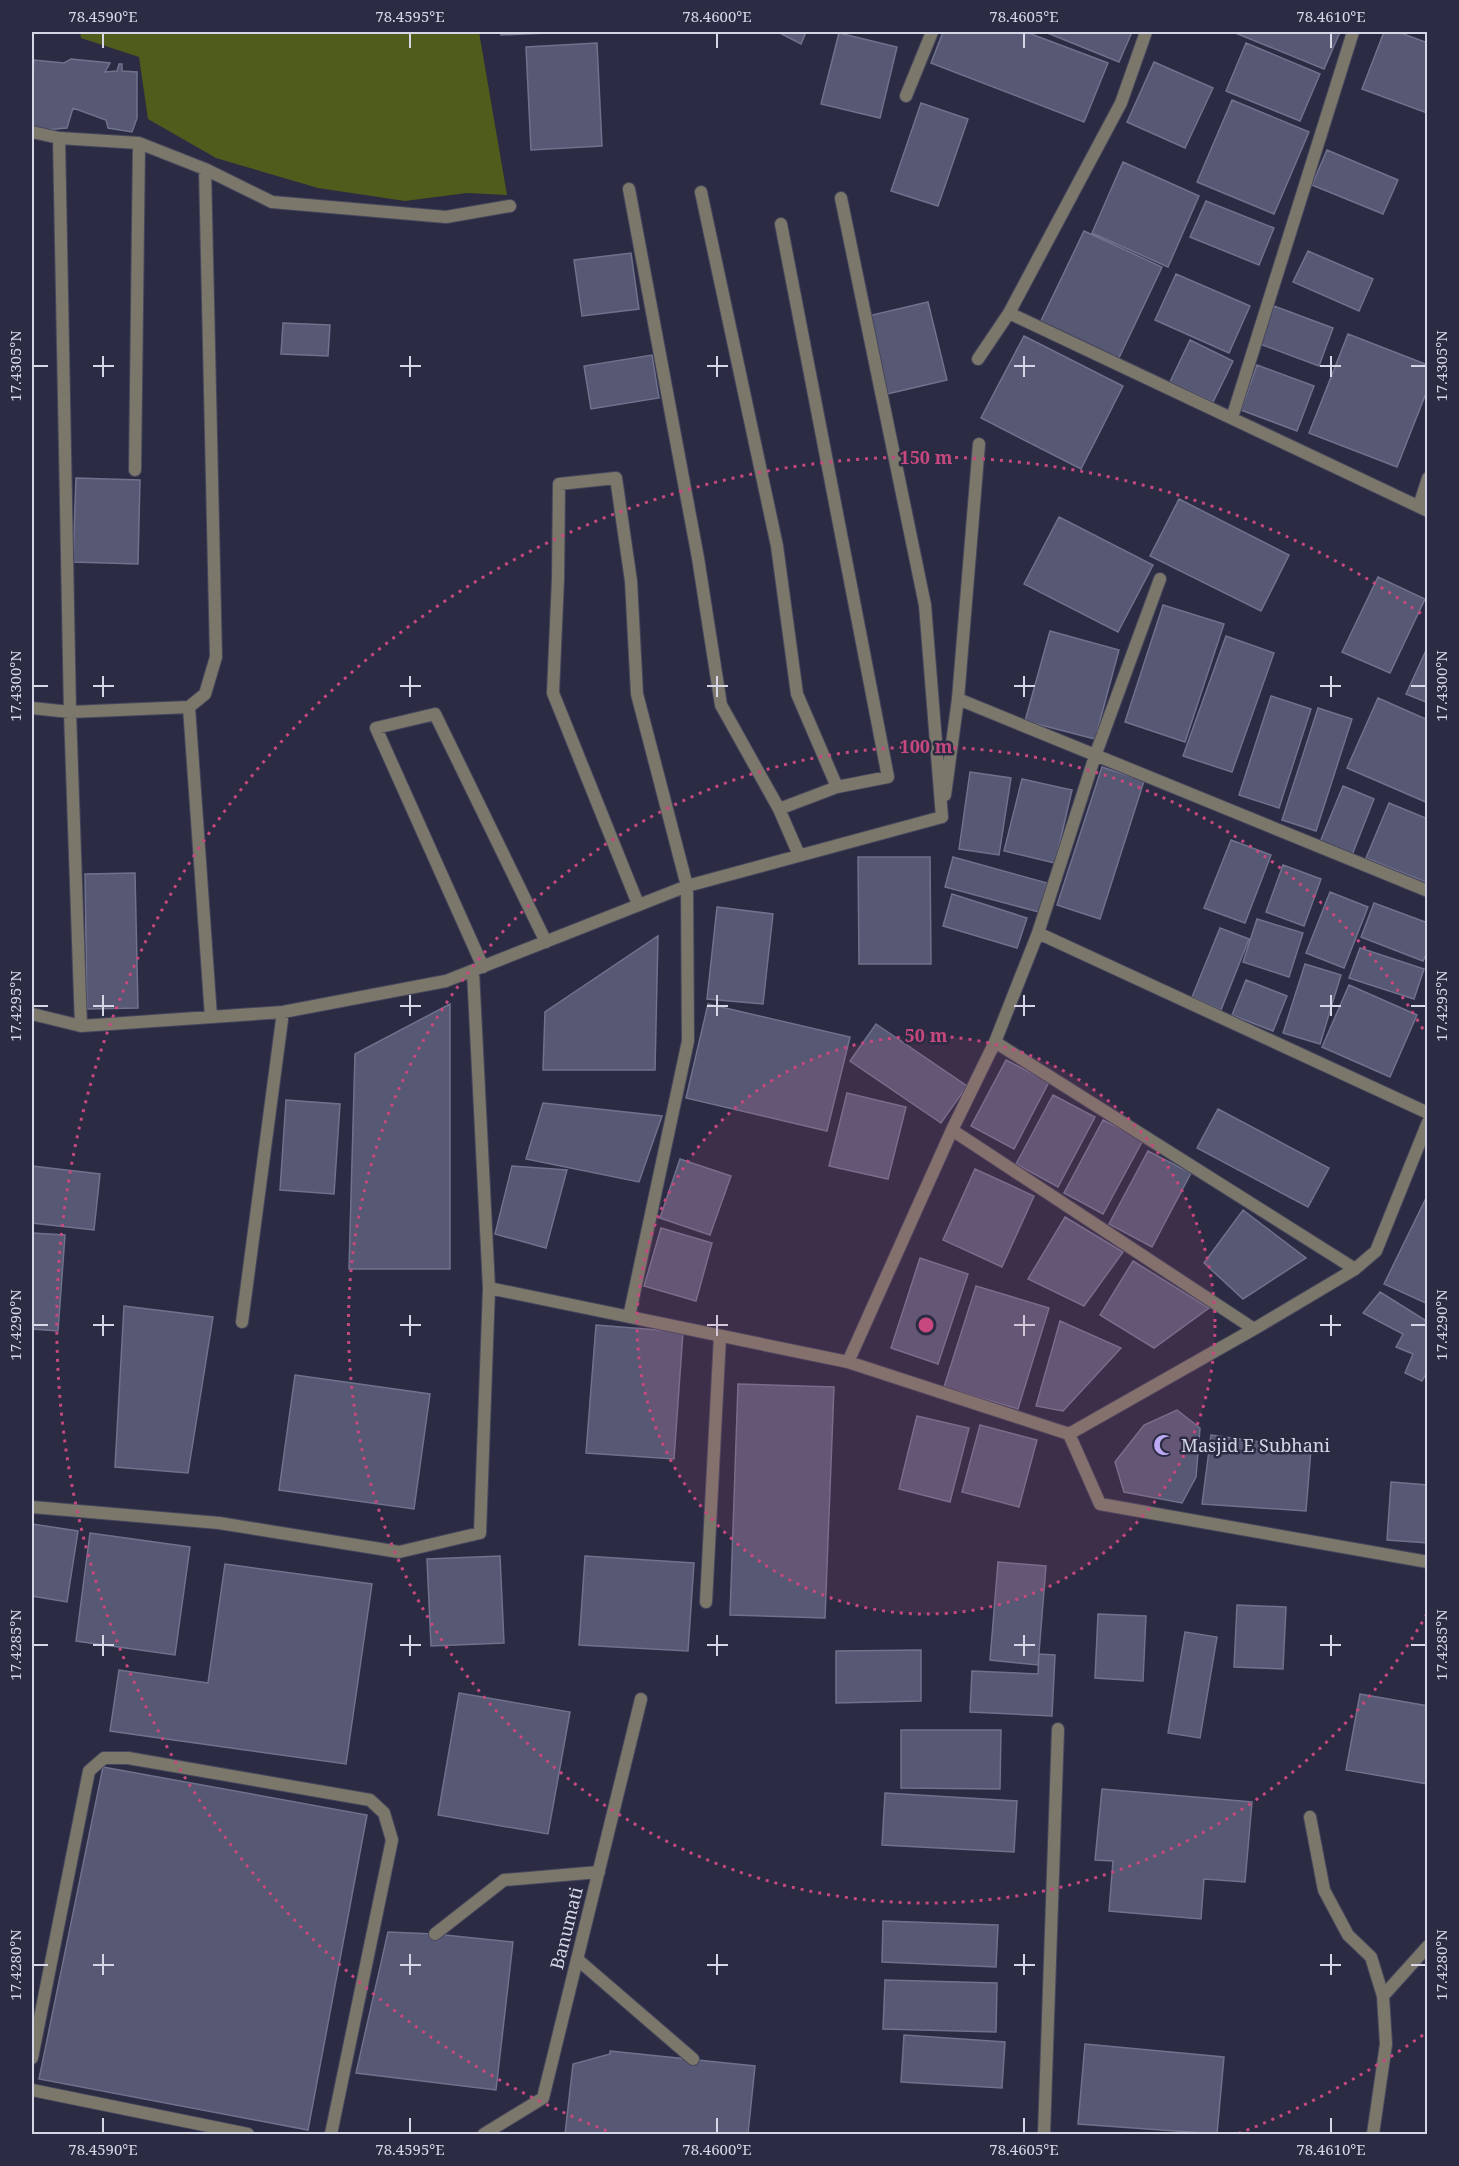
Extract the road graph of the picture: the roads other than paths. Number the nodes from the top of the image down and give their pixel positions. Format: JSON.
{"nodes":[{"id":1,"x":932,"y":32,"type":"edge"},
{"id":2,"x":1146,"y":32,"type":"edge"},
{"id":3,"x":1353,"y":32,"type":"edge"},
{"id":4,"x":906,"y":96,"type":"dead end"},
{"id":5,"x":32,"y":132,"type":"edge"},
{"id":6,"x":59,"y":138,"type":"junction"},
{"id":7,"x":139,"y":142,"type":"junction"},
{"id":8,"x":205,"y":169,"type":"junction"},
{"id":9,"x":629,"y":189,"type":"dead end"},
{"id":10,"x":701,"y":192,"type":"dead end"},
{"id":11,"x":841,"y":198,"type":"dead end"},
{"id":12,"x":510,"y":207,"type":"dead end"},
{"id":13,"x":781,"y":224,"type":"dead end"},
{"id":14,"x":1009,"y":313,"type":"junction"},
{"id":15,"x":978,"y":359,"type":"dead end"},
{"id":16,"x":1232,"y":417,"type":"junction"},
{"id":17,"x":979,"y":444,"type":"dead end"},
{"id":18,"x":135,"y":470,"type":"dead end"},
{"id":19,"x":1428,"y":478,"type":"edge"},
{"id":20,"x":1423,"y":508,"type":"edge"},
{"id":21,"x":1160,"y":579,"type":"dead end"},
{"id":22,"x":958,"y":699,"type":"junction"},
{"id":23,"x":189,"y":706,"type":"junction"},
{"id":24,"x":32,"y":708,"type":"edge"},
{"id":25,"x":70,"y":712,"type":"junction"},
{"id":26,"x":1095,"y":756,"type":"junction"},
{"id":27,"x":837,"y":787,"type":"junction"},
{"id":28,"x":779,"y":809,"type":"junction"},
{"id":29,"x":942,"y":817,"type":"junction"},
{"id":30,"x":799,"y":855,"type":"junction"},
{"id":31,"x":687,"y":886,"type":"junction"},
{"id":32,"x":1428,"y":891,"type":"edge"},
{"id":33,"x":638,"y":904,"type":"junction"},
{"id":34,"x":1038,"y":933,"type":"junction"},
{"id":35,"x":546,"y":942,"type":"junction"},
{"id":36,"x":478,"y":969,"type":"junction"},
{"id":37,"x":283,"y":1012,"type":"junction"},
{"id":38,"x":32,"y":1014,"type":"edge"},
{"id":39,"x":211,"y":1017,"type":"junction"},
{"id":40,"x":81,"y":1026,"type":"junction"},
{"id":41,"x":995,"y":1042,"type":"junction"},
{"id":42,"x":1428,"y":1113,"type":"edge"},
{"id":43,"x":1428,"y":1122,"type":"edge"},
{"id":44,"x":952,"y":1130,"type":"junction"},
{"id":45,"x":1355,"y":1269,"type":"junction"},
{"id":46,"x":489,"y":1288,"type":"junction"},
{"id":47,"x":629,"y":1317,"type":"junction"},
{"id":48,"x":242,"y":1322,"type":"dead end"},
{"id":49,"x":1254,"y":1329,"type":"junction"},
{"id":50,"x":720,"y":1336,"type":"junction"},
{"id":51,"x":848,"y":1362,"type":"junction"},
{"id":52,"x":1070,"y":1434,"type":"junction"},
{"id":53,"x":32,"y":1508,"type":"edge"},
{"id":54,"x":1428,"y":1562,"type":"edge"},
{"id":55,"x":706,"y":1602,"type":"dead end"},
{"id":56,"x":641,"y":1699,"type":"dead end"},
{"id":57,"x":1058,"y":1729,"type":"dead end"},
{"id":58,"x":1310,"y":1816,"type":"dead end"},
{"id":59,"x":599,"y":1872,"type":"junction"},
{"id":60,"x":435,"y":1934,"type":"dead end"},
{"id":61,"x":1428,"y":1946,"type":"edge"},
{"id":62,"x":577,"y":1959,"type":"junction"},
{"id":63,"x":1383,"y":1996,"type":"junction"},
{"id":64,"x":32,"y":2058,"type":"edge"},
{"id":65,"x":693,"y":2060,"type":"dead end"},
{"id":66,"x":32,"y":2090,"type":"edge"},
{"id":67,"x":248,"y":2134,"type":"edge"},
{"id":68,"x":331,"y":2134,"type":"edge"},
{"id":69,"x":484,"y":2134,"type":"edge"},
{"id":70,"x":1044,"y":2134,"type":"edge"},
{"id":71,"x":1373,"y":2134,"type":"edge"}],
"edges":[{"from":1,"to":4,"type":"street"},
{"from":2,"to":14,"type":"street"},
{"from":3,"to":16,"type":"street"},
{"from":5,"to":6,"type":"street"},
{"from":6,"to":7,"type":"street"},
{"from":6,"to":25,"type":"street"},
{"from":7,"to":8,"type":"street"},
{"from":7,"to":18,"type":"street"},
{"from":8,"to":12,"type":"street"},
{"from":8,"to":23,"type":"street"},
{"from":9,"to":28,"type":"street"},
{"from":10,"to":27,"type":"street"},
{"from":11,"to":29,"type":"street"},
{"from":13,"to":27,"type":"street"},
{"from":14,"to":15,"type":"street"},
{"from":14,"to":16,"type":"street"},
{"from":16,"to":20,"type":"street"},
{"from":17,"to":22,"type":"street"},
{"from":19,"to":20,"type":"street"},
{"from":21,"to":26,"type":"street"},
{"from":22,"to":26,"type":"street"},
{"from":22,"to":29,"type":"street"},
{"from":23,"to":25,"type":"street"},
{"from":23,"to":39,"type":"street"},
{"from":24,"to":25,"type":"street"},
{"from":25,"to":40,"type":"street"},
{"from":26,"to":32,"type":"street"},
{"from":26,"to":34,"type":"street"},
{"from":27,"to":28,"type":"street"},
{"from":28,"to":30,"type":"street"},
{"from":29,"to":30,"type":"street"},
{"from":30,"to":31,"type":"street"},
{"from":31,"to":33,"type":"street"},
{"from":31,"to":33,"type":"street"},
{"from":31,"to":47,"type":"street"},
{"from":33,"to":35,"type":"street"},
{"from":34,"to":41,"type":"street"},
{"from":34,"to":42,"type":"street"},
{"from":35,"to":36,"type":"street"},
{"from":35,"to":36,"type":"street"},
{"from":36,"to":37,"type":"street"},
{"from":36,"to":46,"type":"street"},
{"from":37,"to":39,"type":"street"},
{"from":37,"to":48,"type":"street"},
{"from":38,"to":40,"type":"street"},
{"from":39,"to":40,"type":"street"},
{"from":41,"to":44,"type":"street"},
{"from":41,"to":45,"type":"street"},
{"from":43,"to":45,"type":"street"},
{"from":44,"to":49,"type":"street"},
{"from":44,"to":51,"type":"street"},
{"from":45,"to":49,"type":"street"},
{"from":46,"to":47,"type":"street"},
{"from":46,"to":53,"type":"street"},
{"from":47,"to":50,"type":"street"},
{"from":49,"to":52,"type":"street"},
{"from":50,"to":51,"type":"street"},
{"from":50,"to":55,"type":"street"},
{"from":51,"to":52,"type":"street"},
{"from":52,"to":54,"type":"street"},
{"from":56,"to":59,"type":"street","name":"Banumati"},
{"from":57,"to":70,"type":"street"},
{"from":58,"to":63,"type":"street"},
{"from":59,"to":60,"type":"street"},
{"from":59,"to":62,"type":"street","name":"Banumati"},
{"from":61,"to":63,"type":"street"},
{"from":62,"to":65,"type":"street"},
{"from":62,"to":69,"type":"street","name":"Banumati"},
{"from":63,"to":71,"type":"street"},
{"from":64,"to":68,"type":"street"},
{"from":66,"to":67,"type":"street"}]}
